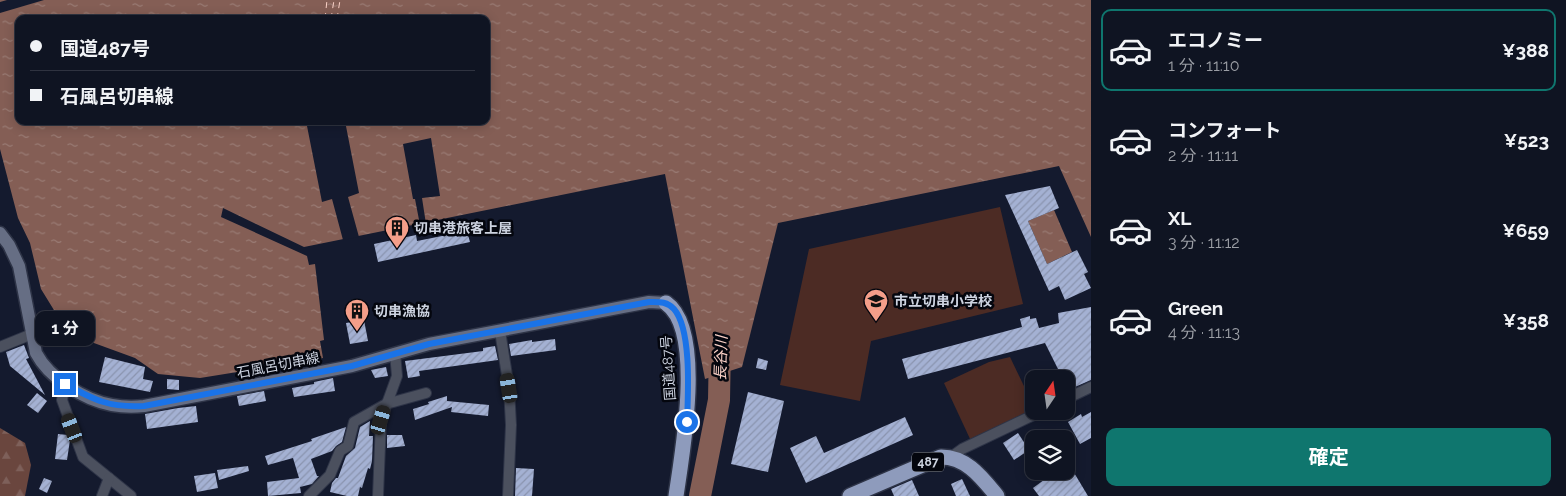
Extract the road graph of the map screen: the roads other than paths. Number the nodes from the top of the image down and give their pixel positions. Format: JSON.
{"nodes":[{"id":1,"x":0,"y":233,"type":"edge"},
{"id":2,"x":666,"y":303,"type":"joint"},
{"id":3,"x":500,"y":331,"type":"junction"},
{"id":4,"x":32,"y":334,"type":"junction"},
{"id":5,"x":0,"y":347,"type":"edge"},
{"id":6,"x":395,"y":353,"type":"junction"},
{"id":7,"x":65,"y":384,"type":"junction"},
{"id":8,"x":1091,"y":388,"type":"edge"},
{"id":9,"x":426,"y":393,"type":"dead end"},
{"id":10,"x":1075,"y":395,"type":"edge"},
{"id":11,"x":386,"y":404,"type":"junction"},
{"id":12,"x":1025,"y":419,"type":"edge"},
{"id":13,"x":950,"y":457,"type":"junction"},
{"id":14,"x":108,"y":478,"type":"junction"},
{"id":15,"x":102,"y":496,"type":"edge"},
{"id":16,"x":131,"y":496,"type":"edge"},
{"id":17,"x":309,"y":496,"type":"edge"},
{"id":18,"x":378,"y":496,"type":"edge"},
{"id":19,"x":508,"y":496,"type":"edge"},
{"id":20,"x":676,"y":496,"type":"edge"},
{"id":21,"x":850,"y":496,"type":"edge"},
{"id":22,"x":997,"y":496,"type":"edge"}],
"edges":[{"from":1,"to":4,"type":"main road","name":"石風呂切串線"},
{"from":2,"to":3,"type":"main road","name":"石風呂切串線"},
{"from":2,"to":20,"type":"highway","name":"国道487号"},
{"from":3,"to":6,"type":"main road","name":"石風呂切串線"},
{"from":3,"to":19,"type":"street"},
{"from":4,"to":5,"type":"street"},
{"from":4,"to":7,"type":"main road","name":"石風呂切串線"},
{"from":6,"to":7,"type":"main road","name":"石風呂切串線"},
{"from":6,"to":11,"type":"street"},
{"from":7,"to":14,"type":"street"},
{"from":8,"to":10,"type":"street"},
{"from":9,"to":11,"type":"street"},
{"from":11,"to":17,"type":"street"},
{"from":11,"to":18,"type":"street"},
{"from":12,"to":13,"type":"street"},
{"from":13,"to":21,"type":"highway","number":"487"},
{"from":13,"to":22,"type":"highway","number":"487"},
{"from":14,"to":15,"type":"street"},
{"from":14,"to":16,"type":"street"}]}
